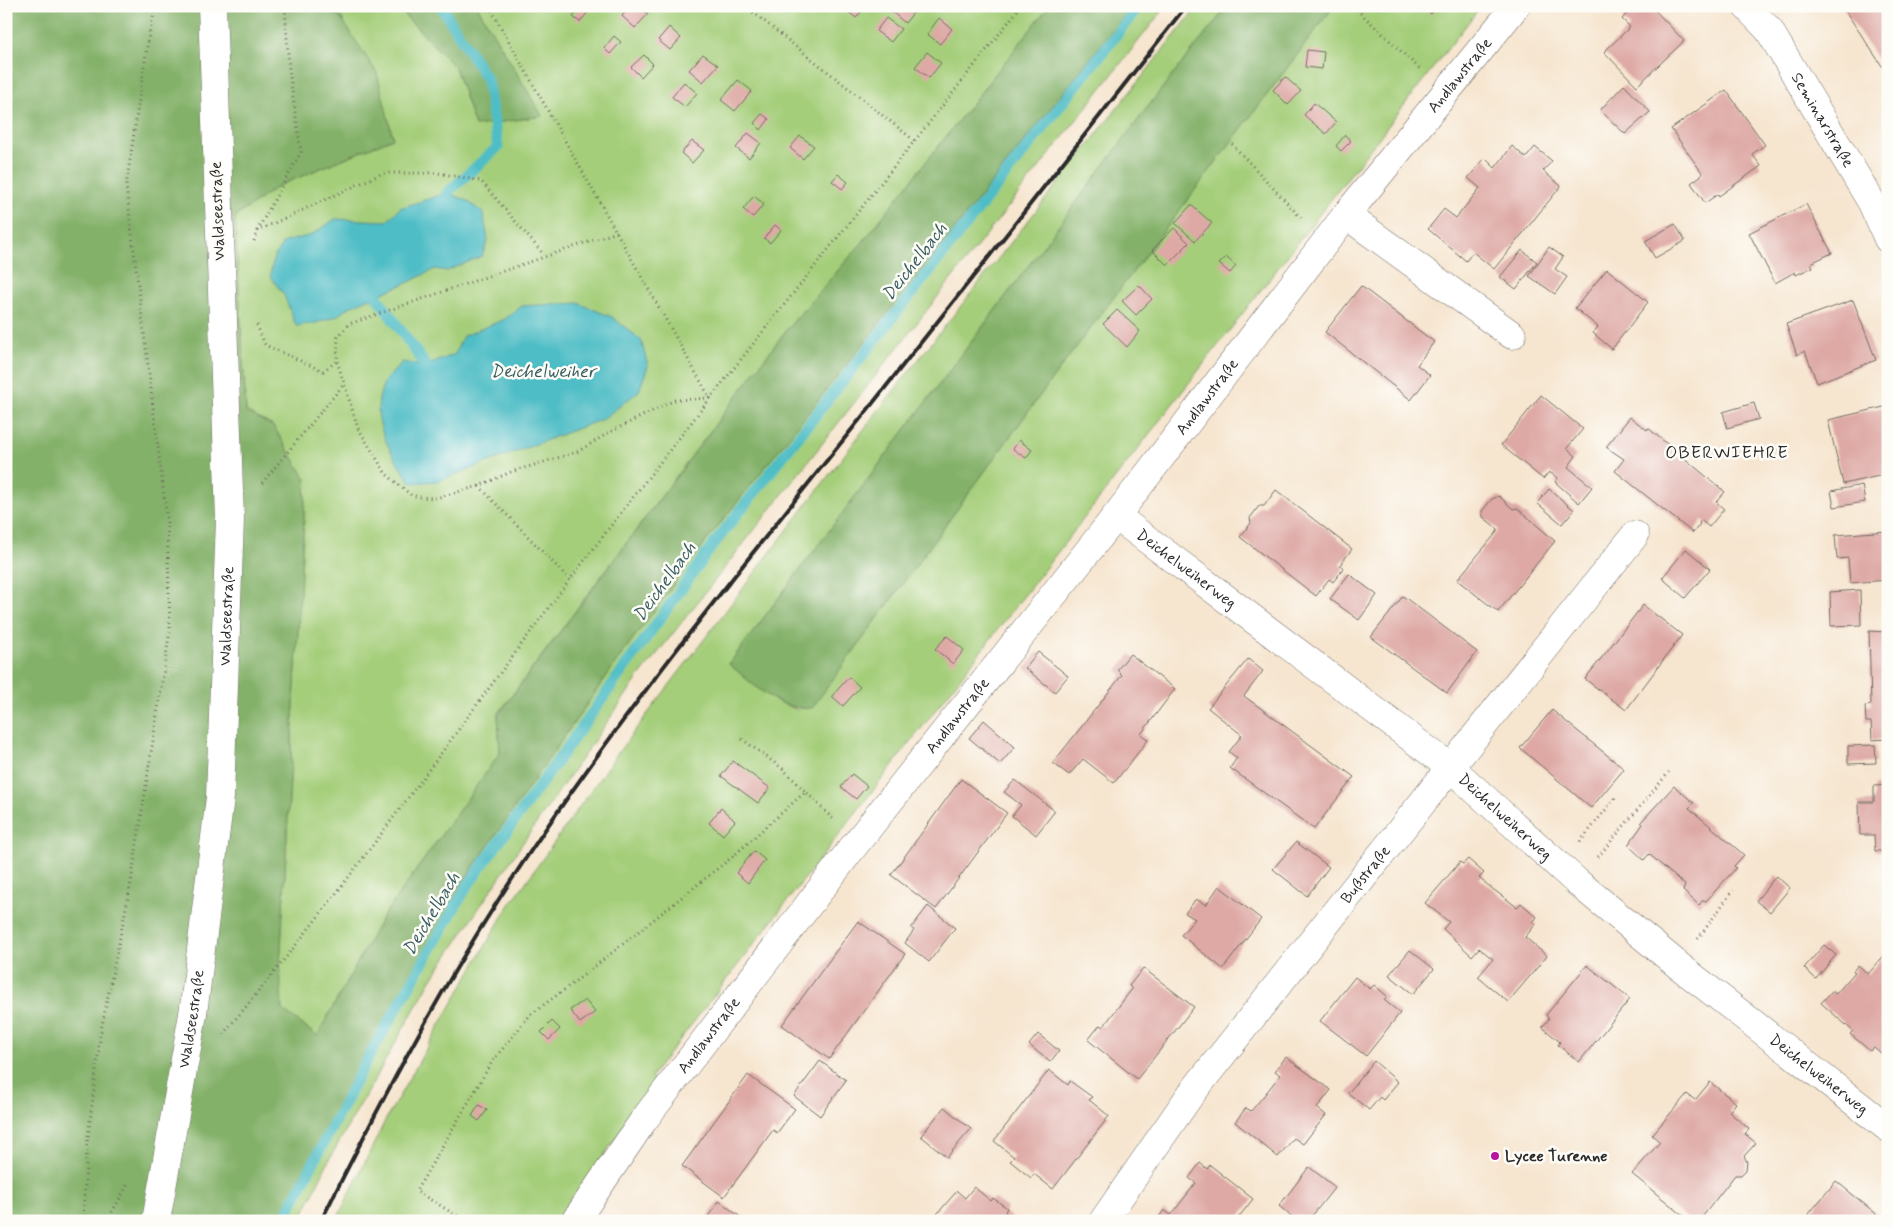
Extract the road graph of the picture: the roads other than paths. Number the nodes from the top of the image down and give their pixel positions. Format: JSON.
{"nodes":[{"id":1,"x":212,"y":6,"type":"edge"},
{"id":2,"x":1516,"y":6,"type":"edge"},
{"id":3,"x":1746,"y":6,"type":"edge"},
{"id":4,"x":1346,"y":215,"type":"junction"},
{"id":5,"x":1888,"y":239,"type":"edge"},
{"id":6,"x":1512,"y":334,"type":"dead end"},
{"id":7,"x":1116,"y":516,"type":"junction"},
{"id":8,"x":1635,"y":535,"type":"dead end"},
{"id":9,"x":1450,"y":767,"type":"junction"},
{"id":10,"x":1888,"y":1128,"type":"edge"},
{"id":11,"x":156,"y":1221,"type":"edge"},
{"id":12,"x":575,"y":1221,"type":"edge"},
{"id":13,"x":1103,"y":1221,"type":"edge"}],
"edges":[{"from":1,"to":11,"type":"street","name":"Waldseestraße"},
{"from":2,"to":4,"type":"street","name":"Andlawstraße"},
{"from":3,"to":5,"type":"street","name":"Seminarstraße"},
{"from":4,"to":6,"type":"street"},
{"from":4,"to":7,"type":"street","name":"Andlawstraße"},
{"from":7,"to":9,"type":"street","name":"Deichelweiherweg"},
{"from":7,"to":12,"type":"street","name":"Andlawstraße"},
{"from":8,"to":9,"type":"street","name":"Bußstraße"},
{"from":9,"to":10,"type":"street","name":"Deichelweiherweg"},
{"from":9,"to":13,"type":"street","name":"Bußstraße"}]}
